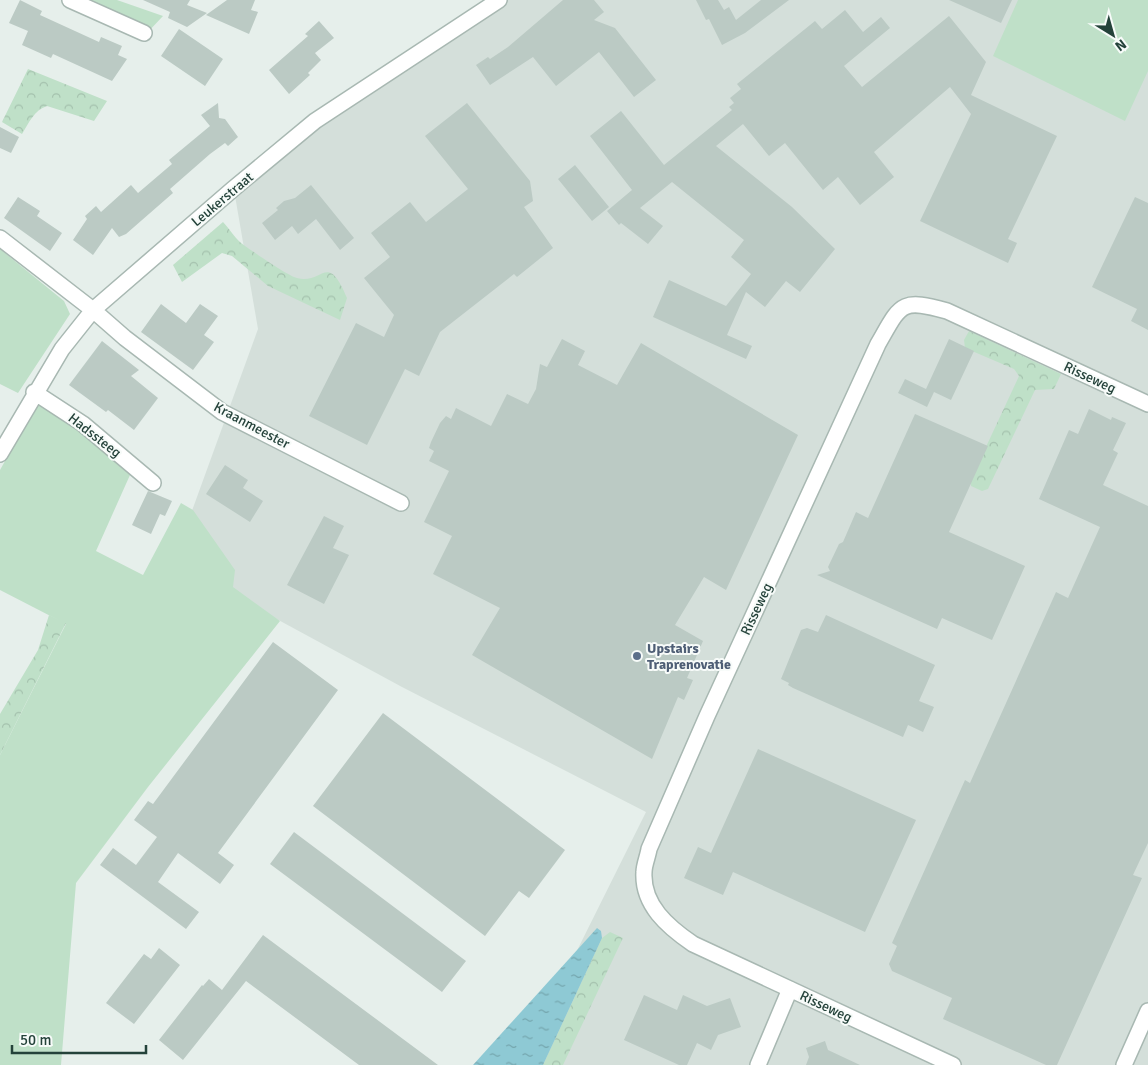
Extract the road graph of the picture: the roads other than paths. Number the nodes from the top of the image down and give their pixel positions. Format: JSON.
{"nodes":[{"id":1,"x":70,"y":0,"type":"edge"},
{"id":2,"x":498,"y":0,"type":"edge"},
{"id":3,"x":144,"y":33,"type":"dead end"},
{"id":4,"x":0,"y":238,"type":"edge"},
{"id":5,"x":93,"y":310,"type":"junction"},
{"id":6,"x":34,"y":392,"type":"junction"},
{"id":7,"x":1148,"y":404,"type":"edge"},
{"id":8,"x":0,"y":454,"type":"edge"},
{"id":9,"x":153,"y":483,"type":"dead end"},
{"id":10,"x":401,"y":503,"type":"dead end"},
{"id":11,"x":790,"y":989,"type":"junction"},
{"id":12,"x":1148,"y":1011,"type":"edge"},
{"id":13,"x":758,"y":1065,"type":"edge"},
{"id":14,"x":953,"y":1065,"type":"edge"},
{"id":15,"x":1124,"y":1065,"type":"edge"}],
"edges":[{"from":1,"to":3,"type":"street"},
{"from":2,"to":5,"type":"street","name":"Leukerstraat"},
{"from":4,"to":5,"type":"street","name":"Kraanmeester"},
{"from":5,"to":6,"type":"street","name":"Leukerstraat"},
{"from":5,"to":10,"type":"street","name":"Kraanmeester"},
{"from":6,"to":8,"type":"street","name":"Leukerstraat"},
{"from":6,"to":9,"type":"street","name":"Hadssteeg"},
{"from":7,"to":11,"type":"street","name":"Risseweg"},
{"from":11,"to":13,"type":"street"},
{"from":11,"to":14,"type":"street","name":"Risseweg"},
{"from":12,"to":15,"type":"street"}]}
